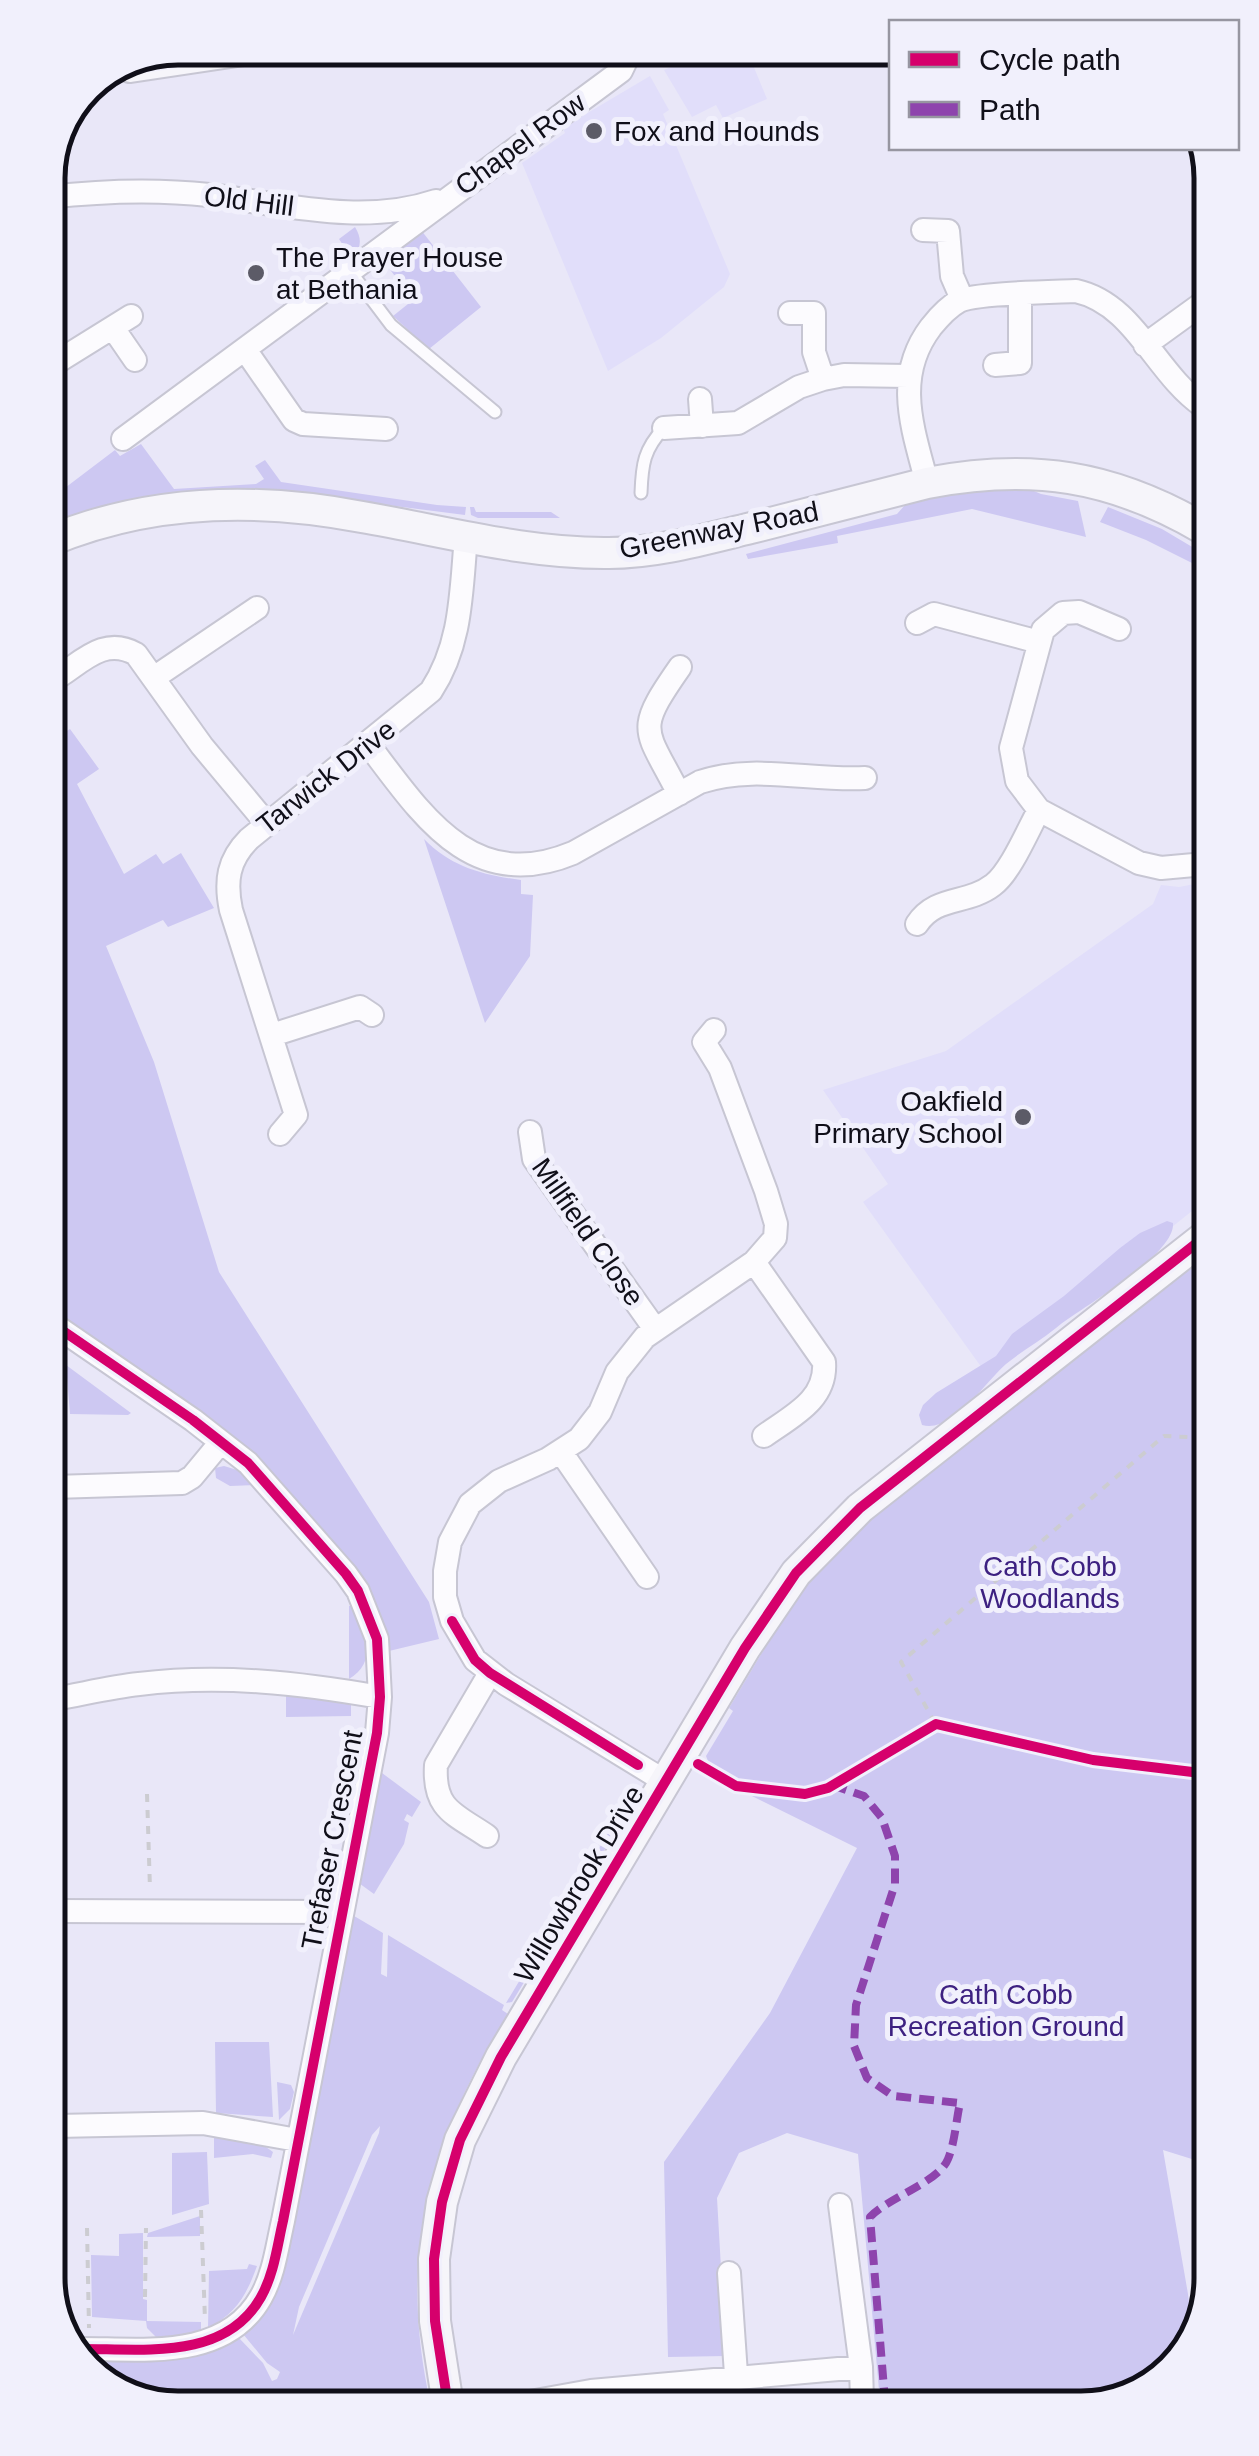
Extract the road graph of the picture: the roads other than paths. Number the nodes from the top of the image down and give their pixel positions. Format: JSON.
{"nodes":[{"id":1,"x":624,"y":65,"type":"edge"},
{"id":2,"x":65,"y":196,"type":"edge"},
{"id":3,"x":447,"y":197,"type":"junction"},
{"id":4,"x":365,"y":215,"type":"junction"},
{"id":5,"x":923,"y":230,"type":"dead end"},
{"id":6,"x":377,"y":252,"type":"junction"},
{"id":7,"x":351,"y":272,"type":"junction"},
{"id":8,"x":1020,"y":294,"type":"junction"},
{"id":9,"x":962,"y":300,"type":"junction"},
{"id":10,"x":1194,"y":309,"type":"edge"},
{"id":11,"x":790,"y":313,"type":"dead end"},
{"id":12,"x":1145,"y":345,"type":"junction"},
{"id":13,"x":246,"y":351,"type":"junction"},
{"id":14,"x":65,"y":357,"type":"edge"},
{"id":15,"x":135,"y":360,"type":"dead end"},
{"id":16,"x":995,"y":365,"type":"dead end"},
{"id":17,"x":908,"y":376,"type":"junction"},
{"id":18,"x":823,"y":380,"type":"junction"},
{"id":19,"x":1194,"y":398,"type":"edge"},
{"id":20,"x":700,"y":399,"type":"dead end"},
{"id":21,"x":495,"y":412,"type":"dead end"},
{"id":22,"x":702,"y":426,"type":"junction"},
{"id":23,"x":664,"y":428,"type":"joint"},
{"id":24,"x":386,"y":429,"type":"dead end"},
{"id":25,"x":123,"y":439,"type":"dead end"},
{"id":26,"x":927,"y":483,"type":"junction"},
{"id":27,"x":641,"y":493,"type":"dead end"},
{"id":28,"x":1194,"y":524,"type":"edge"},
{"id":29,"x":65,"y":536,"type":"edge"},
{"id":30,"x":466,"y":537,"type":"junction"},
{"id":31,"x":257,"y":608,"type":"dead end"},
{"id":32,"x":917,"y":622,"type":"dead end"},
{"id":33,"x":1120,"y":629,"type":"dead end"},
{"id":34,"x":1039,"y":642,"type":"junction"},
{"id":35,"x":680,"y":668,"type":"dead end"},
{"id":36,"x":65,"y":672,"type":"edge"},
{"id":37,"x":155,"y":677,"type":"junction"},
{"id":38,"x":368,"y":744,"type":"junction"},
{"id":39,"x":864,"y":778,"type":"dead end"},
{"id":40,"x":679,"y":794,"type":"junction"},
{"id":41,"x":1039,"y":810,"type":"junction"},
{"id":42,"x":266,"y":824,"type":"junction"},
{"id":43,"x":1194,"y":865,"type":"edge"},
{"id":44,"x":916,"y":924,"type":"dead end"},
{"id":45,"x":372,"y":1014,"type":"dead end"},
{"id":46,"x":714,"y":1030,"type":"dead end"},
{"id":47,"x":272,"y":1036,"type":"junction"},
{"id":48,"x":530,"y":1132,"type":"dead end"},
{"id":49,"x":280,"y":1134,"type":"dead end"},
{"id":50,"x":1194,"y":1245,"type":"edge"},
{"id":51,"x":754,"y":1262,"type":"junction"},
{"id":52,"x":655,"y":1329,"type":"junction"},
{"id":53,"x":65,"y":1332,"type":"edge"},
{"id":54,"x":764,"y":1436,"type":"dead end"},
{"id":55,"x":221,"y":1442,"type":"junction"},
{"id":56,"x":561,"y":1452,"type":"junction"},
{"id":57,"x":65,"y":1488,"type":"edge"},
{"id":58,"x":647,"y":1578,"type":"dead end"},
{"id":59,"x":490,"y":1674,"type":"junction"},
{"id":60,"x":65,"y":1697,"type":"edge"},
{"id":61,"x":380,"y":1697,"type":"junction"},
{"id":62,"x":666,"y":1782,"type":"junction"},
{"id":63,"x":487,"y":1836,"type":"dead end"},
{"id":64,"x":65,"y":1911,"type":"edge"},
{"id":65,"x":340,"y":1912,"type":"junction"},
{"id":66,"x":65,"y":2126,"type":"edge"},
{"id":67,"x":297,"y":2140,"type":"junction"},
{"id":68,"x":840,"y":2205,"type":"dead end"},
{"id":69,"x":728,"y":2273,"type":"dead end"},
{"id":70,"x":90,"y":2349,"type":"edge"},
{"id":71,"x":861,"y":2367,"type":"junction"},
{"id":72,"x":736,"y":2378,"type":"junction"},
{"id":73,"x":446,"y":2391,"type":"edge"},
{"id":74,"x":591,"y":2391,"type":"edge"},
{"id":75,"x":737,"y":2391,"type":"edge"},
{"id":76,"x":862,"y":2391,"type":"edge"}],
"edges":[{"from":1,"to":3,"type":"street","name":"Chapel Row"},
{"from":2,"to":4,"type":"street","name":"Old Hill"},
{"from":3,"to":4,"type":"street","name":"Old Hill"},
{"from":3,"to":6,"type":"street","name":"Chapel Row"},
{"from":4,"to":6,"type":"street"},
{"from":5,"to":9,"type":"street"},
{"from":6,"to":7,"type":"street","name":"Chapel Row"},
{"from":7,"to":13,"type":"street","name":"Chapel Row"},
{"from":7,"to":21,"type":"lane"},
{"from":8,"to":9,"type":"street"},
{"from":8,"to":12,"type":"street"},
{"from":8,"to":16,"type":"street"},
{"from":9,"to":17,"type":"street"},
{"from":10,"to":12,"type":"street"},
{"from":11,"to":18,"type":"street"},
{"from":12,"to":19,"type":"street"},
{"from":13,"to":24,"type":"street"},
{"from":13,"to":25,"type":"street","name":"Chapel Row"},
{"from":14,"to":15,"type":"street"},
{"from":17,"to":18,"type":"street"},
{"from":17,"to":26,"type":"street"},
{"from":18,"to":22,"type":"street"},
{"from":20,"to":22,"type":"street"},
{"from":22,"to":23,"type":"street"},
{"from":23,"to":27,"type":"lane"},
{"from":26,"to":28,"type":"street","name":"Greenway Road"},
{"from":26,"to":30,"type":"street","name":"Greenway Road"},
{"from":29,"to":30,"type":"street","name":"Greenway Road"},
{"from":30,"to":38,"type":"street","name":"Tarwick Drive"},
{"from":31,"to":37,"type":"street"},
{"from":32,"to":34,"type":"street"},
{"from":33,"to":34,"type":"street"},
{"from":34,"to":41,"type":"street"},
{"from":35,"to":40,"type":"street"},
{"from":36,"to":37,"type":"street"},
{"from":37,"to":42,"type":"street"},
{"from":38,"to":40,"type":"street"},
{"from":38,"to":42,"type":"street","name":"Tarwick Drive"},
{"from":39,"to":40,"type":"street"},
{"from":41,"to":43,"type":"street"},
{"from":41,"to":44,"type":"street"},
{"from":42,"to":47,"type":"street","name":"Tarwick Drive"},
{"from":45,"to":47,"type":"street"},
{"from":46,"to":51,"type":"street"},
{"from":47,"to":49,"type":"street","name":"Tarwick Drive"},
{"from":48,"to":52,"type":"street","name":"Millfield Close"},
{"from":50,"to":62,"type":"street","name":"Willowbrook Drive"},
{"from":51,"to":52,"type":"street"},
{"from":51,"to":54,"type":"street"},
{"from":52,"to":56,"type":"street"},
{"from":53,"to":55,"type":"street","name":"Trefaser Crescent"},
{"from":55,"to":57,"type":"street"},
{"from":55,"to":61,"type":"street","name":"Trefaser Crescent"},
{"from":56,"to":58,"type":"street"},
{"from":56,"to":59,"type":"street"},
{"from":59,"to":62,"type":"street"},
{"from":59,"to":63,"type":"street"},
{"from":60,"to":61,"type":"street"},
{"from":61,"to":65,"type":"street","name":"Trefaser Crescent"},
{"from":62,"to":73,"type":"street","name":"Willowbrook Drive"},
{"from":64,"to":65,"type":"street"},
{"from":65,"to":67,"type":"street","name":"Trefaser Crescent"},
{"from":66,"to":67,"type":"street"},
{"from":67,"to":70,"type":"street","name":"Trefaser Crescent"},
{"from":68,"to":71,"type":"street"},
{"from":69,"to":72,"type":"street"},
{"from":71,"to":72,"type":"street"},
{"from":71,"to":76,"type":"street"},
{"from":72,"to":74,"type":"street"},
{"from":72,"to":75,"type":"street"}]}
